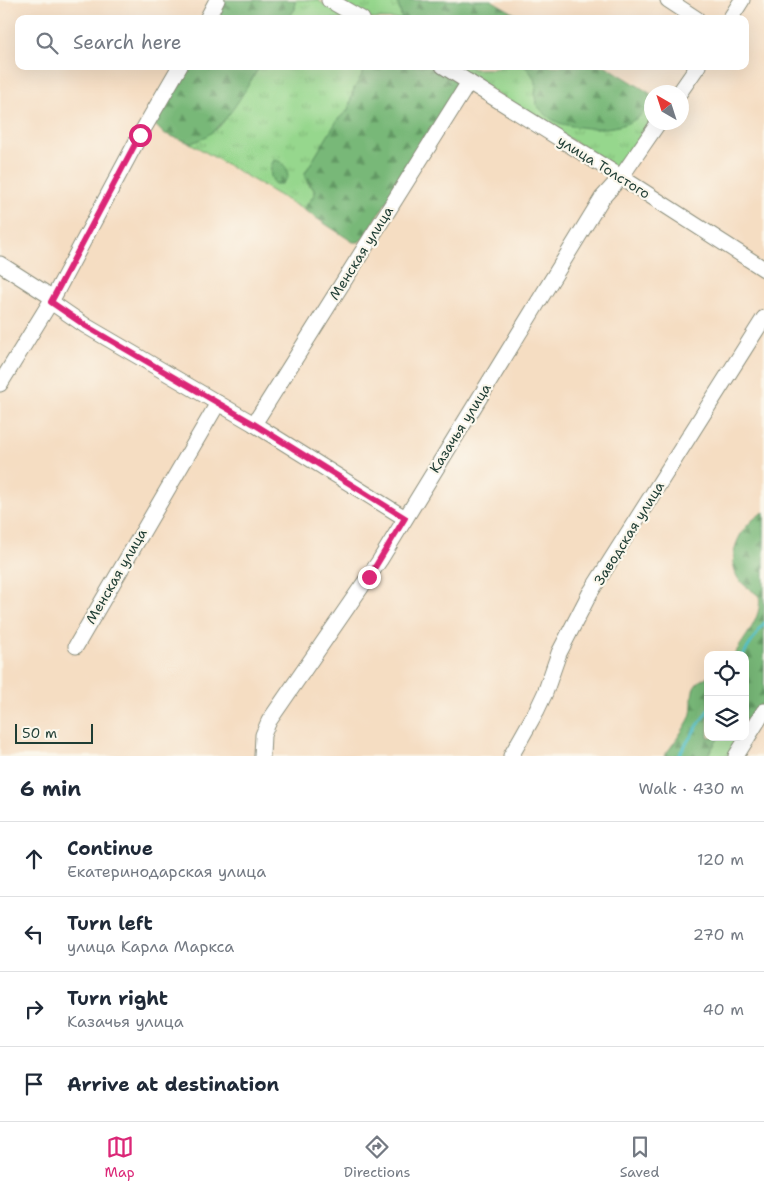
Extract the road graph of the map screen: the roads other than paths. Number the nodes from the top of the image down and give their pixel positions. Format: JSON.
{"nodes":[{"id":1,"x":217,"y":0,"type":"edge"},
{"id":2,"x":329,"y":0,"type":"edge"},
{"id":3,"x":668,"y":0,"type":"edge"},
{"id":4,"x":742,"y":0,"type":"edge"},
{"id":5,"x":208,"y":15,"type":"edge"},
{"id":6,"x":355,"y":15,"type":"edge"},
{"id":7,"x":691,"y":15,"type":"edge"},
{"id":8,"x":733,"y":15,"type":"edge"},
{"id":9,"x":178,"y":70,"type":"edge"},
{"id":10,"x":450,"y":70,"type":"edge"},
{"id":11,"x":695,"y":70,"type":"edge"},
{"id":12,"x":469,"y":82,"type":"junction"},
{"id":13,"x":685,"y":85,"type":"edge"},
{"id":14,"x":653,"y":130,"type":"edge"},
{"id":15,"x":621,"y":177,"type":"junction"},
{"id":16,"x":0,"y":264,"type":"edge"},
{"id":17,"x":764,"y":269,"type":"edge"},
{"id":18,"x":52,"y":300,"type":"junction"},
{"id":19,"x":764,"y":318,"type":"edge"},
{"id":20,"x":0,"y":384,"type":"edge"},
{"id":21,"x":218,"y":403,"type":"junction"},
{"id":22,"x":254,"y":424,"type":"junction"},
{"id":23,"x":405,"y":518,"type":"junction"},
{"id":24,"x":76,"y":646,"type":"dead end"},
{"id":25,"x":764,"y":711,"type":"edge"},
{"id":26,"x":262,"y":756,"type":"edge"},
{"id":27,"x":511,"y":756,"type":"edge"},
{"id":28,"x":736,"y":756,"type":"edge"}],
"edges":[{"from":1,"to":5,"type":"street"},
{"from":2,"to":6,"type":"street"},
{"from":3,"to":7,"type":"street"},
{"from":4,"to":8,"type":"street"},
{"from":9,"to":18,"type":"street"},
{"from":10,"to":12,"type":"street","name":"улица Толстого"},
{"from":11,"to":13,"type":"street"},
{"from":12,"to":15,"type":"street","name":"улица Толстого"},
{"from":12,"to":22,"type":"street","name":"Менская улица"},
{"from":14,"to":15,"type":"street","name":"Казачья улица"},
{"from":15,"to":17,"type":"street","name":"улица Толстого"},
{"from":15,"to":23,"type":"street","name":"Казачья улица"},
{"from":16,"to":18,"type":"street"},
{"from":18,"to":20,"type":"street"},
{"from":18,"to":21,"type":"street"},
{"from":19,"to":27,"type":"street","name":"Заводская улица"},
{"from":21,"to":22,"type":"street"},
{"from":21,"to":24,"type":"street","name":"Менская улица"},
{"from":22,"to":23,"type":"street"},
{"from":23,"to":26,"type":"street","name":"Казачья улица"},
{"from":25,"to":28,"type":"street"}]}
